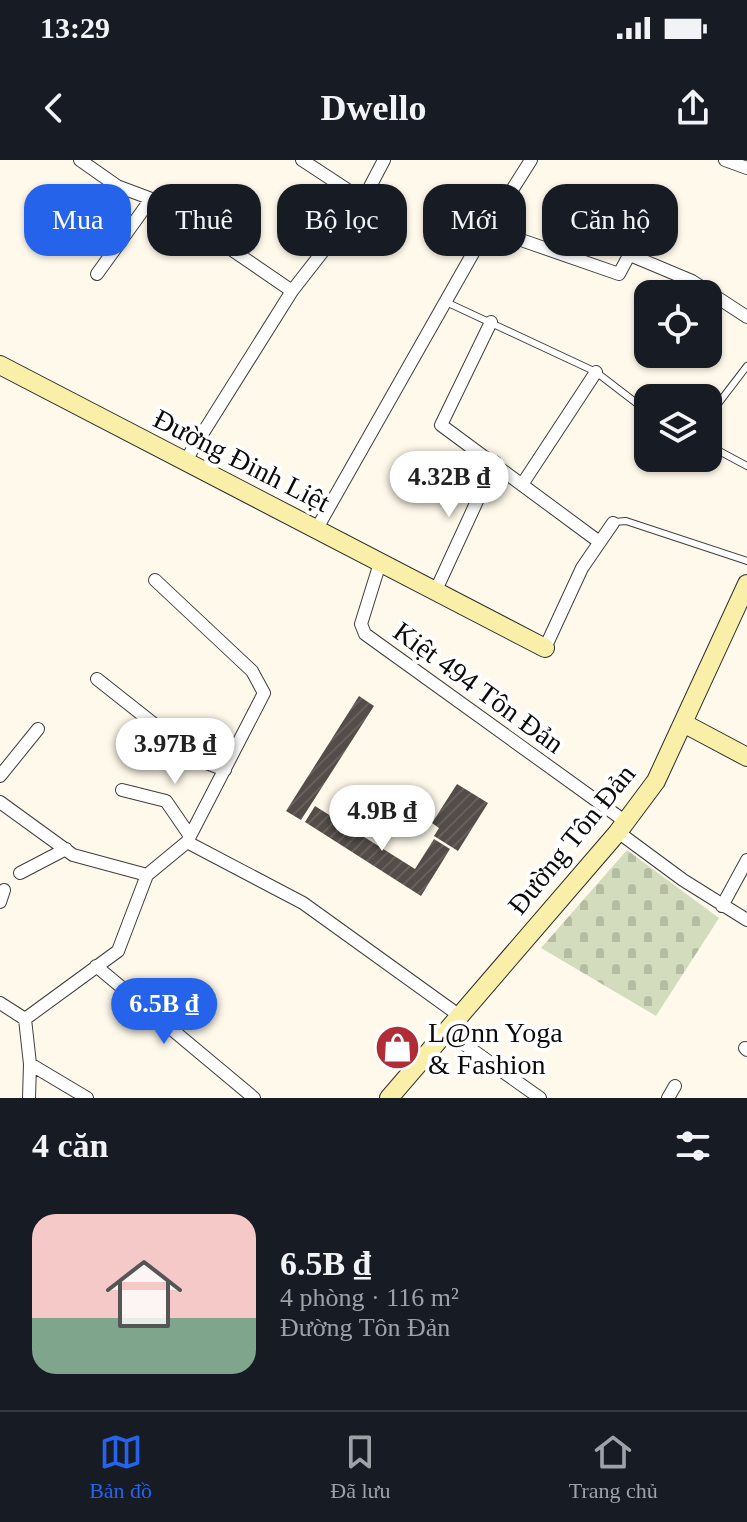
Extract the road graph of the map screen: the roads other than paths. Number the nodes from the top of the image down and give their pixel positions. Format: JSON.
{"nodes":[{"id":1,"x":80,"y":160,"type":"edge"},
{"id":2,"x":302,"y":160,"type":"edge"},
{"id":3,"x":384,"y":160,"type":"edge"},
{"id":4,"x":531,"y":160,"type":"edge"},
{"id":5,"x":725,"y":160,"type":"edge"},
{"id":6,"x":747,"y":168,"type":"edge"},
{"id":7,"x":339,"y":184,"type":"edge"},
{"id":8,"x":371,"y":184,"type":"edge"},
{"id":9,"x":147,"y":197,"type":"edge"},
{"id":10,"x":147,"y":205,"type":"edge"},
{"id":11,"x":238,"y":256,"type":"edge"},
{"id":12,"x":319,"y":256,"type":"edge"},
{"id":13,"x":567,"y":256,"type":"edge"},
{"id":14,"x":629,"y":256,"type":"edge"},
{"id":15,"x":632,"y":256,"type":"edge"},
{"id":16,"x":97,"y":274,"type":"dead end"},
{"id":17,"x":292,"y":291,"type":"junction"},
{"id":18,"x":446,"y":302,"type":"junction"},
{"id":19,"x":747,"y":317,"type":"edge"},
{"id":20,"x":491,"y":322,"type":"junction"},
{"id":21,"x":0,"y":365,"type":"edge"},
{"id":22,"x":747,"y":366,"type":"edge"},
{"id":23,"x":596,"y":372,"type":"junction"},
{"id":24,"x":722,"y":399,"type":"edge"},
{"id":25,"x":634,"y":401,"type":"edge"},
{"id":26,"x":722,"y":453,"type":"edge"},
{"id":27,"x":495,"y":462,"type":"junction"},
{"id":28,"x":184,"y":463,"type":"junction"},
{"id":29,"x":747,"y":466,"type":"edge"},
{"id":30,"x":523,"y":483,"type":"junction"},
{"id":31,"x":613,"y":523,"type":"joint"},
{"id":32,"x":316,"y":530,"type":"junction"},
{"id":33,"x":598,"y":541,"type":"junction"},
{"id":34,"x":747,"y":561,"type":"edge"},
{"id":35,"x":380,"y":563,"type":"junction"},
{"id":36,"x":155,"y":580,"type":"dead end"},
{"id":37,"x":747,"y":584,"type":"edge"},
{"id":38,"x":436,"y":590,"type":"junction"},
{"id":39,"x":545,"y":648,"type":"joint"},
{"id":40,"x":97,"y":679,"type":"dead end"},
{"id":41,"x":685,"y":724,"type":"junction"},
{"id":42,"x":38,"y":729,"type":"dead end"},
{"id":43,"x":747,"y":757,"type":"edge"},
{"id":44,"x":225,"y":770,"type":"junction"},
{"id":45,"x":0,"y":776,"type":"edge"},
{"id":46,"x":122,"y":790,"type":"dead end"},
{"id":47,"x":0,"y":802,"type":"edge"},
{"id":48,"x":622,"y":827,"type":"junction"},
{"id":49,"x":189,"y":839,"type":"junction"},
{"id":50,"x":66,"y":849,"type":"junction"},
{"id":51,"x":747,"y":860,"type":"edge"},
{"id":52,"x":20,"y":873,"type":"dead end"},
{"id":53,"x":147,"y":875,"type":"junction"},
{"id":54,"x":722,"y":906,"type":"junction"},
{"id":55,"x":747,"y":920,"type":"edge"},
{"id":56,"x":96,"y":966,"type":"junction"},
{"id":57,"x":0,"y":1003,"type":"edge"},
{"id":58,"x":460,"y":1016,"type":"junction"},
{"id":59,"x":25,"y":1019,"type":"junction"},
{"id":60,"x":447,"y":1032,"type":"junction"},
{"id":61,"x":30,"y":1064,"type":"junction"},
{"id":62,"x":675,"y":1086,"type":"dead end"},
{"id":63,"x":29,"y":1098,"type":"edge"},
{"id":64,"x":87,"y":1098,"type":"edge"},
{"id":65,"x":254,"y":1098,"type":"edge"},
{"id":66,"x":389,"y":1098,"type":"edge"},
{"id":67,"x":540,"y":1098,"type":"edge"},
{"id":68,"x":668,"y":1098,"type":"edge"}],
"edges":[{"from":1,"to":9,"type":"street"},
{"from":2,"to":7,"type":"street"},
{"from":3,"to":8,"type":"street"},
{"from":4,"to":18,"type":"street"},
{"from":5,"to":6,"type":"street"},
{"from":10,"to":16,"type":"street"},
{"from":11,"to":17,"type":"street"},
{"from":12,"to":17,"type":"street"},
{"from":13,"to":14,"type":"street"},
{"from":15,"to":19,"type":"street"},
{"from":17,"to":28,"type":"street"},
{"from":18,"to":20,"type":"lane"},
{"from":18,"to":32,"type":"street"},
{"from":20,"to":23,"type":"lane"},
{"from":20,"to":27,"type":"street"},
{"from":21,"to":28,"type":"street","name":"Đường Đinh Liệt"},
{"from":22,"to":24,"type":"lane"},
{"from":23,"to":25,"type":"lane"},
{"from":23,"to":30,"type":"street"},
{"from":26,"to":29,"type":"lane"},
{"from":27,"to":30,"type":"street"},
{"from":27,"to":38,"type":"street"},
{"from":28,"to":32,"type":"street","name":"Đường Đinh Liệt"},
{"from":30,"to":33,"type":"street"},
{"from":31,"to":33,"type":"street"},
{"from":31,"to":34,"type":"lane"},
{"from":32,"to":35,"type":"street","name":"Đường Đinh Liệt"},
{"from":33,"to":39,"type":"street"},
{"from":35,"to":38,"type":"street","name":"Đường Đinh Liệt"},
{"from":35,"to":48,"type":"street","name":"Kiệt 494 Tôn Đản"},
{"from":36,"to":44,"type":"street"},
{"from":37,"to":41,"type":"street","name":"Đường Tôn Đản"},
{"from":38,"to":39,"type":"street","name":"Đường Đinh Liệt"},
{"from":40,"to":44,"type":"street"},
{"from":41,"to":43,"type":"street"},
{"from":41,"to":48,"type":"street","name":"Đường Tôn Đản"},
{"from":42,"to":45,"type":"street"},
{"from":44,"to":49,"type":"street"},
{"from":46,"to":49,"type":"street"},
{"from":47,"to":50,"type":"street"},
{"from":48,"to":54,"type":"street"},
{"from":48,"to":58,"type":"street","name":"Đường Tôn Đản"},
{"from":49,"to":53,"type":"street"},
{"from":49,"to":58,"type":"street"},
{"from":50,"to":52,"type":"street"},
{"from":50,"to":53,"type":"street"},
{"from":51,"to":54,"type":"street"},
{"from":53,"to":56,"type":"street"},
{"from":54,"to":55,"type":"street"},
{"from":56,"to":59,"type":"street"},
{"from":56,"to":65,"type":"street"},
{"from":57,"to":59,"type":"street"},
{"from":58,"to":60,"type":"street","name":"Đường Tôn Đản"},
{"from":59,"to":61,"type":"street"},
{"from":60,"to":66,"type":"street","name":"Đường Tôn Đản"},
{"from":60,"to":67,"type":"street"},
{"from":61,"to":63,"type":"street"},
{"from":61,"to":64,"type":"street"},
{"from":62,"to":68,"type":"street"}]}
